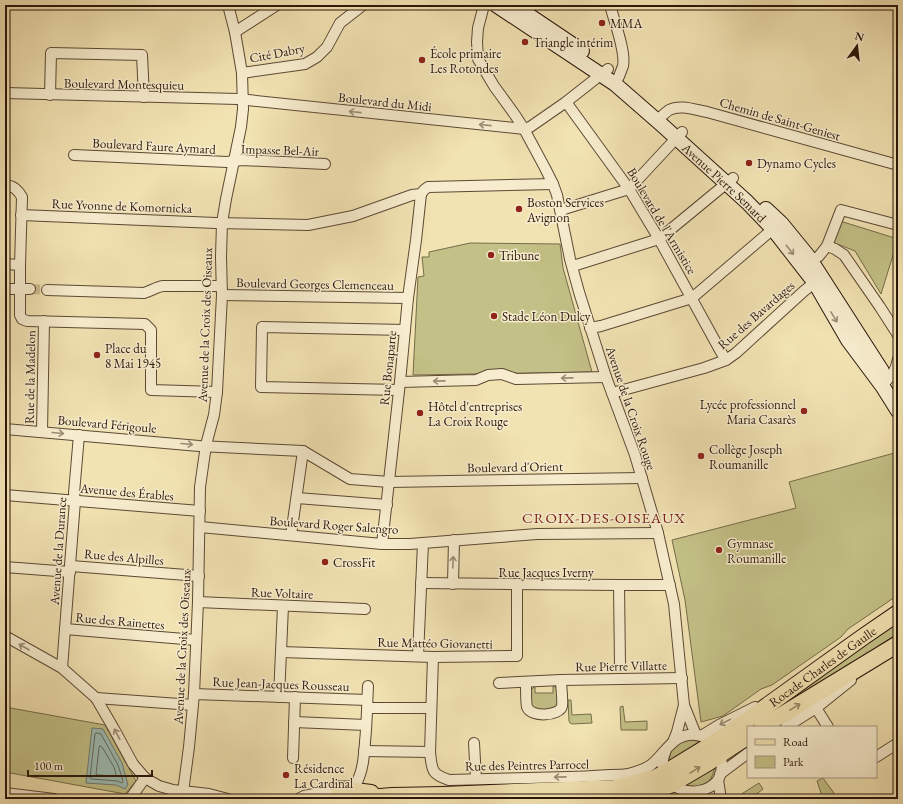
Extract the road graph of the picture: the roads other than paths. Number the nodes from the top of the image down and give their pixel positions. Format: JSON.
{"nodes":[{"id":1,"x":228,"y":5,"type":"edge"},
{"id":2,"x":277,"y":5,"type":"edge"},
{"id":3,"x":363,"y":5,"type":"edge"},
{"id":4,"x":484,"y":5,"type":"edge"},
{"id":5,"x":496,"y":5,"type":"edge"},
{"id":6,"x":610,"y":5,"type":"edge"},
{"id":7,"x":522,"y":7,"type":"edge"},
{"id":8,"x":235,"y":32,"type":"junction"},
{"id":9,"x":242,"y":73,"type":"junction"},
{"id":10,"x":611,"y":76,"type":"junction"},
{"id":11,"x":5,"y":93,"type":"edge"},
{"id":12,"x":50,"y":95,"type":"junction"},
{"id":13,"x":144,"y":97,"type":"junction"},
{"id":14,"x":243,"y":100,"type":"junction"},
{"id":15,"x":566,"y":102,"type":"junction"},
{"id":16,"x":660,"y":118,"type":"junction"},
{"id":17,"x":524,"y":129,"type":"junction"},
{"id":18,"x":679,"y":135,"type":"junction"},
{"id":19,"x":74,"y":155,"type":"dead end"},
{"id":20,"x":234,"y":161,"type":"junction"},
{"id":21,"x":325,"y":164,"type":"dead end"},
{"id":22,"x":898,"y":166,"type":"edge"},
{"id":23,"x":730,"y":180,"type":"junction"},
{"id":24,"x":553,"y":184,"type":"junction"},
{"id":25,"x":5,"y":185,"type":"edge"},
{"id":26,"x":629,"y":189,"type":"junction"},
{"id":27,"x":421,"y":194,"type":"junction"},
{"id":28,"x":561,"y":210,"type":"junction"},
{"id":29,"x":21,"y":215,"type":"junction"},
{"id":30,"x":222,"y":223,"type":"junction"},
{"id":31,"x":898,"y":225,"type":"edge"},
{"id":32,"x":773,"y":229,"type":"junction"},
{"id":33,"x":659,"y":239,"type":"junction"},
{"id":34,"x":827,"y":246,"type":"junction"},
{"id":35,"x":812,"y":261,"type":"junction"},
{"id":36,"x":5,"y":264,"type":"edge"},
{"id":37,"x":20,"y":265,"type":"junction"},
{"id":38,"x":572,"y":266,"type":"junction"},
{"id":39,"x":818,"y":280,"type":"junction"},
{"id":40,"x":5,"y":289,"type":"edge"},
{"id":41,"x":25,"y":289,"type":"junction"},
{"id":42,"x":47,"y":290,"type":"tunnel mouth"},
{"id":43,"x":222,"y":291,"type":"junction"},
{"id":44,"x":408,"y":298,"type":"junction"},
{"id":45,"x":692,"y":298,"type":"junction"},
{"id":46,"x":44,"y":321,"type":"junction"},
{"id":47,"x":590,"y":328,"type":"junction"},
{"id":48,"x":405,"y":330,"type":"junction"},
{"id":49,"x":898,"y":335,"type":"edge"},
{"id":50,"x":726,"y":360,"type":"junction"},
{"id":51,"x":898,"y":360,"type":"edge"},
{"id":52,"x":606,"y":377,"type":"junction"},
{"id":53,"x":885,"y":383,"type":"junction"},
{"id":54,"x":400,"y":386,"type":"junction"},
{"id":55,"x":216,"y":392,"type":"junction"},
{"id":56,"x":612,"y":393,"type":"junction"},
{"id":57,"x":898,"y":395,"type":"edge"},
{"id":58,"x":898,"y":412,"type":"edge"},
{"id":59,"x":5,"y":429,"type":"edge"},
{"id":60,"x":42,"y":432,"type":"junction"},
{"id":61,"x":79,"y":435,"type":"junction"},
{"id":62,"x":206,"y":446,"type":"junction"},
{"id":63,"x":303,"y":451,"type":"junction"},
{"id":64,"x":642,"y":478,"type":"junction"},
{"id":65,"x":389,"y":482,"type":"junction"},
{"id":66,"x":5,"y":495,"type":"edge"},
{"id":67,"x":297,"y":498,"type":"junction"},
{"id":68,"x":75,"y":501,"type":"junction"},
{"id":69,"x":387,"y":505,"type":"junction"},
{"id":70,"x":200,"y":511,"type":"junction"},
{"id":71,"x":200,"y":527,"type":"junction"},
{"id":72,"x":658,"y":533,"type":"junction"},
{"id":73,"x":291,"y":535,"type":"junction"},
{"id":74,"x":454,"y":540,"type":"junction"},
{"id":75,"x":423,"y":543,"type":"junction"},
{"id":76,"x":382,"y":544,"type":"junction"},
{"id":77,"x":5,"y":567,"type":"edge"},
{"id":78,"x":71,"y":569,"type":"junction"},
{"id":79,"x":199,"y":576,"type":"junction"},
{"id":80,"x":421,"y":583,"type":"junction"},
{"id":81,"x":453,"y":584,"type":"junction"},
{"id":82,"x":517,"y":584,"type":"junction"},
{"id":83,"x":620,"y":585,"type":"junction"},
{"id":84,"x":670,"y":585,"type":"junction"},
{"id":85,"x":198,"y":602,"type":"junction"},
{"id":86,"x":283,"y":606,"type":"junction"},
{"id":87,"x":366,"y":609,"type":"dead end"},
{"id":88,"x":898,"y":613,"type":"edge"},
{"id":89,"x":65,"y":629,"type":"junction"},
{"id":90,"x":5,"y":636,"type":"edge"},
{"id":91,"x":196,"y":640,"type":"junction"},
{"id":92,"x":895,"y":646,"type":"edge"},
{"id":93,"x":281,"y":652,"type":"junction"},
{"id":94,"x":418,"y":656,"type":"junction"},
{"id":95,"x":433,"y":657,"type":"junction"},
{"id":96,"x":620,"y":666,"type":"dead end"},
{"id":97,"x":62,"y":668,"type":"junction"},
{"id":98,"x":682,"y":678,"type":"junction"},
{"id":99,"x":561,"y":680,"type":"junction"},
{"id":100,"x":526,"y":682,"type":"junction"},
{"id":101,"x":499,"y":683,"type":"dead end"},
{"id":102,"x":368,"y":686,"type":"dead end"},
{"id":103,"x":194,"y":694,"type":"junction"},
{"id":104,"x":279,"y":697,"type":"junction"},
{"id":105,"x":295,"y":697,"type":"junction"},
{"id":106,"x":96,"y":698,"type":"junction"},
{"id":107,"x":368,"y":704,"type":"junction"},
{"id":108,"x":684,"y":704,"type":"junction"},
{"id":109,"x":193,"y":705,"type":"junction"},
{"id":110,"x":431,"y":708,"type":"junction"},
{"id":111,"x":816,"y":708,"type":"junction"},
{"id":112,"x":294,"y":722,"type":"junction"},
{"id":113,"x":366,"y":725,"type":"junction"},
{"id":114,"x":764,"y":726,"type":"edge"},
{"id":115,"x":788,"y":726,"type":"edge"},
{"id":116,"x":827,"y":726,"type":"edge"},
{"id":117,"x":747,"y":736,"type":"edge"},
{"id":118,"x":673,"y":742,"type":"junction"},
{"id":119,"x":708,"y":742,"type":"junction"},
{"id":120,"x":474,"y":743,"type":"dead end"},
{"id":121,"x":898,"y":743,"type":"edge"},
{"id":122,"x":666,"y":750,"type":"junction"},
{"id":123,"x":364,"y":751,"type":"junction"},
{"id":124,"x":430,"y":752,"type":"junction"},
{"id":125,"x":747,"y":754,"type":"edge"},
{"id":126,"x":877,"y":756,"type":"edge"},
{"id":127,"x":292,"y":758,"type":"dead end"},
{"id":128,"x":627,"y":774,"type":"junction"},
{"id":129,"x":719,"y":777,"type":"junction"},
{"id":130,"x":145,"y":778,"type":"junction"},
{"id":131,"x":476,"y":779,"type":"junction"},
{"id":132,"x":666,"y":780,"type":"junction"},
{"id":133,"x":339,"y":789,"type":"junction"},
{"id":134,"x":537,"y":791,"type":"junction"},
{"id":135,"x":183,"y":792,"type":"junction"},
{"id":136,"x":5,"y":793,"type":"edge"},
{"id":137,"x":392,"y":796,"type":"junction"},
{"id":138,"x":21,"y":797,"type":"edge"},
{"id":139,"x":691,"y":797,"type":"edge"},
{"id":140,"x":54,"y":799,"type":"edge"},
{"id":141,"x":130,"y":799,"type":"edge"},
{"id":142,"x":226,"y":799,"type":"edge"},
{"id":143,"x":298,"y":799,"type":"edge"},
{"id":144,"x":358,"y":799,"type":"edge"},
{"id":145,"x":621,"y":799,"type":"edge"},
{"id":146,"x":721,"y":799,"type":"edge"}],
"edges":[{"from":1,"to":8,"type":"street","name":"Avenue de la Croix des Oiseaux"},
{"from":2,"to":8,"type":"street"},
{"from":3,"to":9,"type":"street","name":"Cité Dabry"},
{"from":4,"to":17,"type":"street","name":"Avenue de la Croix Rouge"},
{"from":5,"to":10,"type":"main road","name":"Avenue Pierre Semard"},
{"from":6,"to":10,"type":"street"},
{"from":7,"to":10,"type":"main road","name":"Avenue Pierre Semard"},
{"from":8,"to":9,"type":"street","name":"Avenue de la Croix des Oiseaux"},
{"from":9,"to":14,"type":"street","name":"Avenue de la Croix des Oiseaux"},
{"from":10,"to":15,"type":"street"},
{"from":10,"to":16,"type":"main road","name":"Avenue Pierre Semard"},
{"from":11,"to":12,"type":"street","name":"Boulevard Montesquieu"},
{"from":12,"to":13,"type":"street","name":"Boulevard Montesquieu"},
{"from":12,"to":13,"type":"street"},
{"from":13,"to":14,"type":"street","name":"Boulevard Montesquieu"},
{"from":17,"to":14,"type":"street","name":"Boulevard du Midi","one_way":true},
{"from":14,"to":20,"type":"street","name":"Avenue de la Croix des Oiseaux"},
{"from":15,"to":17,"type":"street"},
{"from":15,"to":26,"type":"street","name":"Boulevard de l'Armistice"},
{"from":16,"to":18,"type":"main road","name":"Avenue Pierre Semard"},
{"from":16,"to":22,"type":"street","name":"Chemin de Saint-Geniest"},
{"from":17,"to":24,"type":"street","name":"Avenue de la Croix Rouge"},
{"from":18,"to":23,"type":"main road","name":"Avenue Pierre Semard"},
{"from":18,"to":26,"type":"street"},
{"from":19,"to":20,"type":"street","name":"Boulevard Faure Aymard"},
{"from":20,"to":21,"type":"street","name":"Impasse Bel-Air"},
{"from":20,"to":30,"type":"street","name":"Avenue de la Croix des Oiseaux"},
{"from":23,"to":32,"type":"main road","name":"Avenue Pierre Semard"},
{"from":23,"to":33,"type":"street"},
{"from":23,"to":35,"type":"main road","name":"Avenue Pierre Semard"},
{"from":24,"to":27,"type":"street","name":"Rue Yvonne de Komornicka"},
{"from":24,"to":28,"type":"street","name":"Avenue de la Croix Rouge"},
{"from":25,"to":29,"type":"street"},
{"from":26,"to":28,"type":"street"},
{"from":26,"to":33,"type":"street","name":"Boulevard de l'Armistice"},
{"from":27,"to":30,"type":"street","name":"Rue Yvonne de Komornicka"},
{"from":27,"to":44,"type":"street","name":"Rue Bonaparte"},
{"from":28,"to":38,"type":"street","name":"Avenue de la Croix Rouge"},
{"from":29,"to":30,"type":"street","name":"Rue Yvonne de Komornicka"},
{"from":29,"to":37,"type":"street"},
{"from":30,"to":43,"type":"street","name":"Avenue de la Croix des Oiseaux"},
{"from":31,"to":34,"type":"street"},
{"from":32,"to":39,"type":"main road","name":"Avenue Pierre Semard","one_way":true},
{"from":32,"to":45,"type":"street"},
{"from":33,"to":38,"type":"street"},
{"from":33,"to":45,"type":"street","name":"Boulevard de l'Armistice"},
{"from":34,"to":35,"type":"street"},
{"from":34,"to":49,"type":"street"},
{"from":35,"to":39,"type":"main road","name":"Avenue Pierre Semard"},
{"from":36,"to":37,"type":"street"},
{"from":37,"to":41,"type":"street"},
{"from":38,"to":47,"type":"street","name":"Avenue de la Croix Rouge"},
{"from":39,"to":50,"type":"street","name":"Rue des Bavardages"},
{"from":39,"to":53,"type":"main road","name":"Avenue Pierre Semard"},
{"from":40,"to":41,"type":"street"},
{"from":41,"to":46,"type":"street"},
{"from":42,"to":43,"type":"street","name":"Boulevard Georges Clemenceau"},
{"from":43,"to":44,"type":"street","name":"Boulevard Georges Clemenceau"},
{"from":43,"to":55,"type":"street","name":"Avenue de la Croix des Oiseaux"},
{"from":44,"to":48,"type":"street","name":"Rue Bonaparte"},
{"from":45,"to":47,"type":"street"},
{"from":45,"to":50,"type":"street","name":"Boulevard de l'Armistice"},
{"from":46,"to":55,"type":"street"},
{"from":46,"to":60,"type":"street","name":"Rue de la Madelon"},
{"from":47,"to":52,"type":"street","name":"Avenue de la Croix Rouge"},
{"from":48,"to":54,"type":"street","name":"Rue Bonaparte"},
{"from":48,"to":54,"type":"street"},
{"from":50,"to":56,"type":"street","name":"Rue des Bavardages"},
{"from":51,"to":53,"type":"street"},
{"from":52,"to":54,"type":"street","one_way":true},
{"from":52,"to":56,"type":"street","name":"Avenue de la Croix Rouge"},
{"from":53,"to":57,"type":"main road","name":"Avenue Pierre Semard"},
{"from":53,"to":58,"type":"main road","name":"Avenue Pierre Semard"},
{"from":54,"to":65,"type":"street","name":"Rue Bonaparte"},
{"from":55,"to":62,"type":"street","name":"Avenue de la Croix des Oiseaux"},
{"from":56,"to":64,"type":"street","name":"Avenue de la Croix Rouge"},
{"from":59,"to":60,"type":"street","name":"Boulevard Férigoule"},
{"from":60,"to":61,"type":"street","name":"Boulevard Férigoule","one_way":true},
{"from":61,"to":62,"type":"street","name":"Boulevard Férigoule","one_way":true},
{"from":61,"to":68,"type":"street","name":"Avenue de la Durance"},
{"from":62,"to":63,"type":"street","name":"Boulevard Férigoule"},
{"from":62,"to":70,"type":"street","name":"Avenue de la Croix des Oiseaux"},
{"from":63,"to":65,"type":"street","name":"Boulevard d'Orient"},
{"from":63,"to":67,"type":"street"},
{"from":64,"to":65,"type":"street","name":"Boulevard d'Orient"},
{"from":64,"to":72,"type":"street","name":"Avenue de la Croix Rouge"},
{"from":65,"to":69,"type":"street","name":"Rue Bonaparte"},
{"from":66,"to":68,"type":"street","name":"Avenue des Érables"},
{"from":67,"to":69,"type":"street"},
{"from":67,"to":73,"type":"street"},
{"from":68,"to":70,"type":"street","name":"Avenue des Érables"},
{"from":68,"to":78,"type":"street","name":"Avenue de la Durance"},
{"from":69,"to":76,"type":"street","name":"Rue Bonaparte"},
{"from":70,"to":71,"type":"street","name":"Avenue de la Croix des Oiseaux"},
{"from":71,"to":73,"type":"street","name":"Boulevard Roger Salengro"},
{"from":71,"to":79,"type":"street","name":"Avenue de la Croix des Oiseaux"},
{"from":72,"to":74,"type":"street","name":"Boulevard Roger Salengro"},
{"from":72,"to":84,"type":"street","name":"Avenue de la Croix Rouge"},
{"from":73,"to":76,"type":"street","name":"Boulevard Roger Salengro"},
{"from":74,"to":75,"type":"street","name":"Boulevard Roger Salengro"},
{"from":81,"to":74,"type":"street","one_way":true},
{"from":75,"to":76,"type":"street","name":"Boulevard Roger Salengro"},
{"from":75,"to":80,"type":"street"},
{"from":77,"to":78,"type":"street","name":"Rue des Alpilles"},
{"from":78,"to":79,"type":"street","name":"Rue des Alpilles"},
{"from":78,"to":89,"type":"street","name":"Avenue de la Durance"},
{"from":79,"to":85,"type":"street","name":"Avenue de la Croix des Oiseaux"},
{"from":80,"to":81,"type":"street","name":"Rue Jacques Iverny"},
{"from":80,"to":94,"type":"street"},
{"from":81,"to":82,"type":"street","name":"Rue Jacques Iverny"},
{"from":82,"to":83,"type":"street","name":"Rue Jacques Iverny"},
{"from":82,"to":95,"type":"street","name":"Rue Mattéo Giovanetti"},
{"from":83,"to":84,"type":"street","name":"Rue Jacques Iverny"},
{"from":83,"to":96,"type":"street"},
{"from":84,"to":98,"type":"street","name":"Avenue de la Croix Rouge"},
{"from":85,"to":86,"type":"street","name":"Rue Voltaire"},
{"from":85,"to":91,"type":"street","name":"Avenue de la Croix des Oiseaux"},
{"from":86,"to":87,"type":"street","name":"Rue Voltaire"},
{"from":86,"to":93,"type":"street"},
{"from":88,"to":119,"type":"main road","name":"Rocade Charles de Gaulle","one_way":true},
{"from":89,"to":91,"type":"street","name":"Rue des Rainettes"},
{"from":89,"to":97,"type":"street","name":"Avenue de la Durance"},
{"from":97,"to":90,"type":"street","one_way":true},
{"from":91,"to":103,"type":"street","name":"Avenue de la Croix des Oiseaux"},
{"from":92,"to":111,"type":"street"},
{"from":114,"to":92,"type":"main road","name":"Rocade Charles de Gaulle","one_way":true},
{"from":93,"to":94,"type":"street","name":"Rue Mattéo Giovanetti"},
{"from":93,"to":104,"type":"street"},
{"from":94,"to":95,"type":"street","name":"Rue Mattéo Giovanetti"},
{"from":95,"to":110,"type":"street"},
{"from":97,"to":106,"type":"street"},
{"from":98,"to":99,"type":"street","name":"Rue Pierre Villatte"},
{"from":98,"to":108,"type":"street","name":"Avenue de la Croix Rouge"},
{"from":99,"to":100,"type":"street","name":"Rue Pierre Villatte"},
{"from":99,"to":100,"type":"street","name":"Rue Pierre Villatte"},
{"from":100,"to":101,"type":"street","name":"Rue Pierre Villatte"},
{"from":102,"to":107,"type":"street"},
{"from":103,"to":104,"type":"street","name":"Rue Jean-Jacques Rousseau"},
{"from":103,"to":109,"type":"street","name":"Avenue de la Croix des Oiseaux"},
{"from":104,"to":105,"type":"street","name":"Rue Jean-Jacques Rousseau"},
{"from":105,"to":107,"type":"street","name":"Rue Jean-Jacques Rousseau"},
{"from":105,"to":112,"type":"street"},
{"from":106,"to":109,"type":"street"},
{"from":130,"to":106,"type":"street","one_way":true},
{"from":107,"to":110,"type":"street","name":"Rue Jean-Jacques Rousseau"},
{"from":107,"to":113,"type":"street"},
{"from":108,"to":118,"type":"street","name":"Avenue de la Croix Rouge"},
{"from":108,"to":119,"type":"street","name":"Avenue de la Croix Rouge"},
{"from":109,"to":135,"type":"street","name":"Avenue de la Croix des Oiseaux"},
{"from":110,"to":124,"type":"street"},
{"from":111,"to":115,"type":"street"},
{"from":111,"to":116,"type":"street"},
{"from":112,"to":113,"type":"street"},
{"from":112,"to":127,"type":"street"},
{"from":113,"to":123,"type":"street"},
{"from":117,"to":119,"type":"main road","name":"Rocade Charles de Gaulle"},
{"from":118,"to":119,"type":"street"},
{"from":118,"to":122,"type":"street","name":"Rue des Peintres Parrocel"},
{"from":119,"to":129,"type":"street"},
{"from":119,"to":132,"type":"main road","name":"Rocade Charles de Gaulle"},
{"from":120,"to":131,"type":"street"},
{"from":121,"to":126,"type":"street"},
{"from":122,"to":128,"type":"street","name":"Rue des Peintres Parrocel"},
{"from":122,"to":132,"type":"street"},
{"from":123,"to":124,"type":"street"},
{"from":123,"to":133,"type":"street"},
{"from":124,"to":131,"type":"street","name":"Rue des Peintres Parrocel"},
{"from":125,"to":129,"type":"street"},
{"from":128,"to":131,"type":"street","name":"Rue des Peintres Parrocel","one_way":true},
{"from":128,"to":134,"type":"main road"},
{"from":129,"to":139,"type":"street"},
{"from":129,"to":146,"type":"street"},
{"from":130,"to":135,"type":"street"},
{"from":130,"to":141,"type":"street"},
{"from":132,"to":134,"type":"main road","name":"Rocade Charles de Gaulle"},
{"from":132,"to":139,"type":"street"},
{"from":132,"to":145,"type":"main road","name":"Rocade Charles de Gaulle"},
{"from":133,"to":137,"type":"main road"},
{"from":133,"to":143,"type":"street"},
{"from":134,"to":137,"type":"main road","name":"Rocade Charles de Gaulle"},
{"from":135,"to":142,"type":"street"},
{"from":136,"to":138,"type":"street"},
{"from":137,"to":144,"type":"main road","name":"Rocade Charles de Gaulle"},
{"from":138,"to":140,"type":"street"}]}
